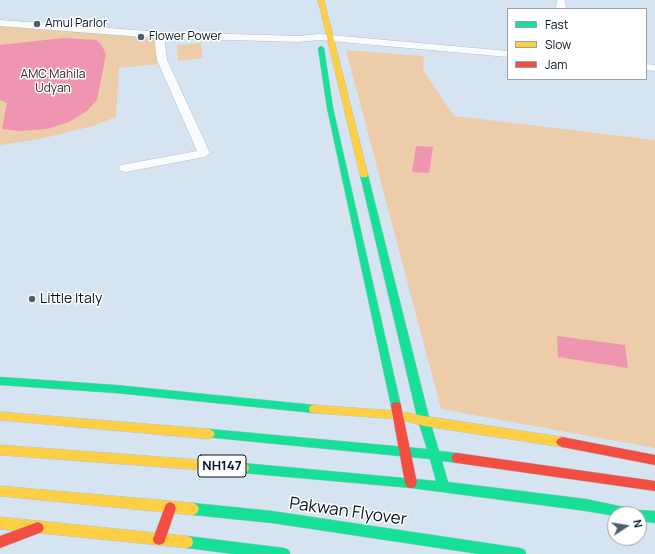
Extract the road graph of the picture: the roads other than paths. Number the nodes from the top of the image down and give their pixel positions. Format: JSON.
{"nodes":[{"id":1,"x":321,"y":0,"type":"edge"},
{"id":2,"x":0,"y":23,"type":"edge"},
{"id":3,"x":319,"y":34,"type":"junction"},
{"id":4,"x":162,"y":35,"type":"junction"},
{"id":5,"x":332,"y":39,"type":"junction"},
{"id":6,"x":507,"y":54,"type":"edge"},
{"id":7,"x":126,"y":168,"type":"dead end"},
{"id":8,"x":0,"y":381,"type":"edge"},
{"id":9,"x":398,"y":415,"type":"junction"},
{"id":10,"x":0,"y":416,"type":"edge"},
{"id":11,"x":424,"y":422,"type":"junction"},
{"id":12,"x":0,"y":450,"type":"edge"},
{"id":13,"x":405,"y":451,"type":"junction"},
{"id":14,"x":435,"y":455,"type":"junction"},
{"id":15,"x":655,"y":460,"type":"edge"},
{"id":16,"x":411,"y":483,"type":"junction"},
{"id":17,"x":655,"y":486,"type":"edge"},
{"id":18,"x":444,"y":488,"type":"junction"},
{"id":19,"x":0,"y":491,"type":"edge"},
{"id":20,"x":170,"y":508,"type":"junction"},
{"id":21,"x":607,"y":509,"type":"edge"},
{"id":22,"x":0,"y":523,"type":"edge"},
{"id":23,"x":40,"y":527,"type":"junction"},
{"id":24,"x":159,"y":539,"type":"junction"},
{"id":25,"x":0,"y":542,"type":"edge"},
{"id":26,"x":284,"y":554,"type":"edge"},
{"id":27,"x":520,"y":554,"type":"edge"}],
"edges":[{"from":1,"to":5,"type":"main road"},
{"from":2,"to":4,"type":"street"},
{"from":3,"to":4,"type":"street"},
{"from":3,"to":5,"type":"street"},
{"from":3,"to":9,"type":"main road"},
{"from":4,"to":7,"type":"street"},
{"from":5,"to":6,"type":"street"},
{"from":5,"to":11,"type":"main road"},
{"from":8,"to":9,"type":"main road"},
{"from":9,"to":11,"type":"main road"},
{"from":9,"to":13,"type":"main road"},
{"from":10,"to":13,"type":"main road"},
{"from":11,"to":14,"type":"main road"},
{"from":11,"to":15,"type":"main road"},
{"from":12,"to":16,"type":"main road","number":"NH147"},
{"from":13,"to":14,"type":"main road"},
{"from":13,"to":16,"type":"main road"},
{"from":14,"to":17,"type":"main road"},
{"from":14,"to":18,"type":"main road"},
{"from":16,"to":18,"type":"main road","number":"NH147"},
{"from":18,"to":21,"type":"main road","number":"NH147"},
{"from":19,"to":20,"type":"main road","name":"Pakwan Flyover"},
{"from":20,"to":24,"type":"main road"},
{"from":20,"to":27,"type":"main road","name":"Pakwan Flyover"},
{"from":22,"to":23,"type":"main road"},
{"from":23,"to":24,"type":"main road"},
{"from":23,"to":25,"type":"main road"},
{"from":24,"to":26,"type":"main road"}]}
